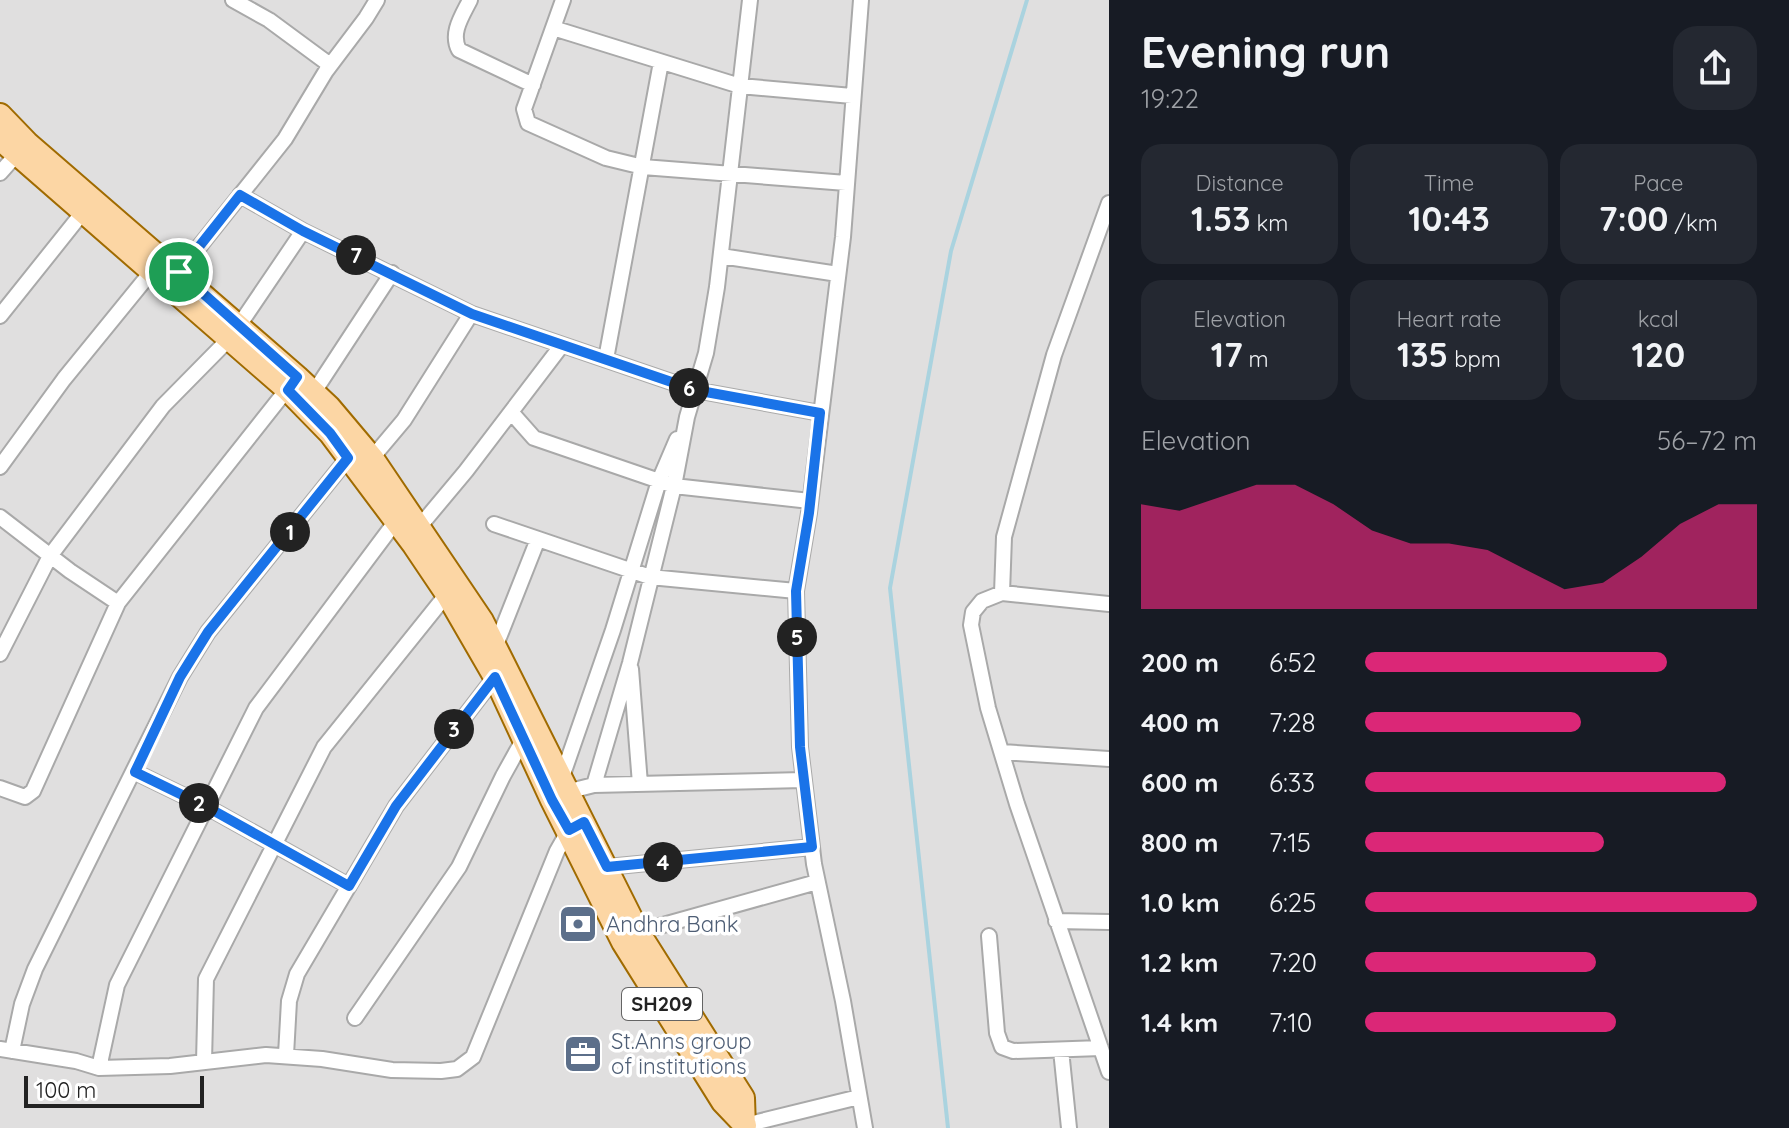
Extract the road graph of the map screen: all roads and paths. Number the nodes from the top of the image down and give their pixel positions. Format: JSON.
{"nodes":[{"id":1,"x":377,"y":0,"type":"edge"},
{"id":2,"x":470,"y":0,"type":"edge"},
{"id":3,"x":563,"y":0,"type":"edge"},
{"id":4,"x":750,"y":0,"type":"edge"},
{"id":5,"x":861,"y":0,"type":"edge"},
{"id":6,"x":237,"y":1,"type":"edge"},
{"id":7,"x":553,"y":28,"type":"junction"},
{"id":8,"x":661,"y":62,"type":"junction"},
{"id":9,"x":330,"y":65,"type":"junction"},
{"id":10,"x":533,"y":85,"type":"junction"},
{"id":11,"x":740,"y":86,"type":"junction"},
{"id":12,"x":852,"y":96,"type":"junction"},
{"id":13,"x":0,"y":115,"type":"edge"},
{"id":14,"x":0,"y":139,"type":"edge"},
{"id":15,"x":16,"y":155,"type":"junction"},
{"id":16,"x":643,"y":167,"type":"junction"},
{"id":17,"x":0,"y":173,"type":"edge"},
{"id":18,"x":731,"y":174,"type":"junction"},
{"id":19,"x":846,"y":183,"type":"junction"},
{"id":20,"x":240,"y":195,"type":"junction"},
{"id":21,"x":1109,"y":203,"type":"edge"},
{"id":22,"x":89,"y":205,"type":"junction"},
{"id":23,"x":303,"y":231,"type":"junction"},
{"id":24,"x":721,"y":256,"type":"junction"},
{"id":25,"x":152,"y":271,"type":"junction"},
{"id":26,"x":179,"y":272,"type":"junction"},
{"id":27,"x":392,"y":273,"type":"junction"},
{"id":28,"x":838,"y":274,"type":"junction"},
{"id":29,"x":471,"y":314,"type":"junction"},
{"id":30,"x":0,"y":316,"type":"edge"},
{"id":31,"x":235,"y":332,"type":"junction"},
{"id":32,"x":562,"y":345,"type":"junction"},
{"id":33,"x":606,"y":359,"type":"junction"},
{"id":34,"x":300,"y":386,"type":"junction"},
{"id":35,"x":695,"y":390,"type":"junction"},
{"id":36,"x":511,"y":412,"type":"junction"},
{"id":37,"x":820,"y":413,"type":"junction"},
{"id":38,"x":687,"y":417,"type":"junction"},
{"id":39,"x":348,"y":458,"type":"junction"},
{"id":40,"x":372,"y":458,"type":"junction"},
{"id":41,"x":0,"y":467,"type":"edge"},
{"id":42,"x":659,"y":481,"type":"junction"},
{"id":43,"x":674,"y":486,"type":"junction"},
{"id":44,"x":810,"y":501,"type":"junction"},
{"id":45,"x":0,"y":517,"type":"edge"},
{"id":46,"x":396,"y":521,"type":"junction"},
{"id":47,"x":494,"y":524,"type":"dead end"},
{"id":48,"x":420,"y":526,"type":"junction"},
{"id":49,"x":538,"y":539,"type":"junction"},
{"id":50,"x":50,"y":556,"type":"junction"},
{"id":51,"x":631,"y":572,"type":"junction"},
{"id":52,"x":650,"y":577,"type":"junction"},
{"id":53,"x":796,"y":591,"type":"junction"},
{"id":54,"x":1002,"y":593,"type":"junction"},
{"id":55,"x":447,"y":594,"type":"junction"},
{"id":56,"x":118,"y":603,"type":"junction"},
{"id":57,"x":1109,"y":604,"type":"edge"},
{"id":58,"x":496,"y":645,"type":"junction"},
{"id":59,"x":0,"y":654,"type":"edge"},
{"id":60,"x":631,"y":660,"type":"junction"},
{"id":61,"x":495,"y":677,"type":"junction"},
{"id":62,"x":523,"y":740,"type":"junction"},
{"id":63,"x":1002,"y":752,"type":"junction"},
{"id":64,"x":1109,"y":759,"type":"edge"},
{"id":65,"x":135,"y":772,"type":"junction"},
{"id":66,"x":803,"y":780,"type":"junction"},
{"id":67,"x":640,"y":784,"type":"junction"},
{"id":68,"x":594,"y":785,"type":"junction"},
{"id":69,"x":0,"y":788,"type":"edge"},
{"id":70,"x":560,"y":790,"type":"junction"},
{"id":71,"x":207,"y":807,"type":"junction"},
{"id":72,"x":576,"y":826,"type":"junction"},
{"id":73,"x":275,"y":844,"type":"junction"},
{"id":74,"x":812,"y":847,"type":"junction"},
{"id":75,"x":607,"y":867,"type":"junction"},
{"id":76,"x":817,"y":882,"type":"junction"},
{"id":77,"x":349,"y":886,"type":"junction"},
{"id":78,"x":1056,"y":921,"type":"junction"},
{"id":79,"x":1109,"y":922,"type":"edge"},
{"id":80,"x":638,"y":932,"type":"junction"},
{"id":81,"x":989,"y":936,"type":"dead end"},
{"id":82,"x":355,"y":1018,"type":"dead end"},
{"id":83,"x":1101,"y":1048,"type":"junction"},
{"id":84,"x":6,"y":1050,"type":"edge"},
{"id":85,"x":1061,"y":1050,"type":"junction"},
{"id":86,"x":286,"y":1055,"type":"junction"},
{"id":87,"x":204,"y":1062,"type":"junction"},
{"id":88,"x":99,"y":1068,"type":"junction"},
{"id":89,"x":1109,"y":1072,"type":"edge"},
{"id":90,"x":859,"y":1097,"type":"junction"},
{"id":91,"x":745,"y":1127,"type":"edge"},
{"id":92,"x":865,"y":1128,"type":"edge"},
{"id":93,"x":1069,"y":1128,"type":"edge"}],
"edges":[{"from":1,"to":9,"type":"street"},
{"from":2,"to":10,"type":"street"},
{"from":3,"to":7,"type":"street"},
{"from":4,"to":11,"type":"street"},
{"from":5,"to":12,"type":"street"},
{"from":6,"to":9,"type":"street"},
{"from":7,"to":8,"type":"street"},
{"from":7,"to":10,"type":"street"},
{"from":8,"to":11,"type":"street"},
{"from":8,"to":16,"type":"street"},
{"from":9,"to":20,"type":"street"},
{"from":10,"to":16,"type":"street"},
{"from":11,"to":12,"type":"street"},
{"from":11,"to":18,"type":"street"},
{"from":12,"to":19,"type":"street"},
{"from":13,"to":22,"type":"main road"},
{"from":14,"to":15,"type":"main road"},
{"from":15,"to":17,"type":"street"},
{"from":15,"to":22,"type":"main road"},
{"from":16,"to":18,"type":"street"},
{"from":16,"to":33,"type":"street"},
{"from":18,"to":19,"type":"street"},
{"from":18,"to":24,"type":"street"},
{"from":19,"to":28,"type":"street"},
{"from":20,"to":23,"type":"street"},
{"from":20,"to":26,"type":"street"},
{"from":21,"to":54,"type":"street"},
{"from":22,"to":25,"type":"main road"},
{"from":22,"to":26,"type":"main road"},
{"from":22,"to":30,"type":"street"},
{"from":23,"to":27,"type":"street"},
{"from":23,"to":31,"type":"street"},
{"from":24,"to":28,"type":"street"},
{"from":24,"to":35,"type":"street"},
{"from":25,"to":31,"type":"main road"},
{"from":25,"to":41,"type":"street"},
{"from":26,"to":31,"type":"main road"},
{"from":27,"to":29,"type":"street"},
{"from":27,"to":34,"type":"street"},
{"from":28,"to":37,"type":"street"},
{"from":29,"to":32,"type":"street"},
{"from":29,"to":40,"type":"street"},
{"from":31,"to":34,"type":"main road"},
{"from":31,"to":50,"type":"street"},
{"from":32,"to":33,"type":"street"},
{"from":32,"to":36,"type":"street"},
{"from":33,"to":35,"type":"street"},
{"from":34,"to":39,"type":"main road"},
{"from":34,"to":40,"type":"main road"},
{"from":34,"to":56,"type":"street"},
{"from":35,"to":37,"type":"street"},
{"from":35,"to":38,"type":"street"},
{"from":36,"to":42,"type":"street"},
{"from":36,"to":48,"type":"street"},
{"from":37,"to":44,"type":"street"},
{"from":38,"to":42,"type":"street"},
{"from":38,"to":43,"type":"street"},
{"from":39,"to":46,"type":"main road"},
{"from":39,"to":65,"type":"street"},
{"from":40,"to":48,"type":"main road"},
{"from":42,"to":43,"type":"street"},
{"from":42,"to":51,"type":"street"},
{"from":43,"to":44,"type":"street"},
{"from":43,"to":52,"type":"street"},
{"from":44,"to":53,"type":"street"},
{"from":45,"to":50,"type":"street"},
{"from":46,"to":55,"type":"main road"},
{"from":46,"to":71,"type":"street"},
{"from":47,"to":49,"type":"street"},
{"from":48,"to":58,"type":"main road"},
{"from":49,"to":51,"type":"street"},
{"from":49,"to":58,"type":"street"},
{"from":50,"to":56,"type":"street"},
{"from":50,"to":59,"type":"street"},
{"from":51,"to":52,"type":"street"},
{"from":51,"to":70,"type":"street"},
{"from":52,"to":53,"type":"street"},
{"from":52,"to":60,"type":"street"},
{"from":53,"to":66,"type":"street"},
{"from":54,"to":57,"type":"street"},
{"from":54,"to":63,"type":"street"},
{"from":55,"to":61,"type":"main road"},
{"from":55,"to":73,"type":"street"},
{"from":56,"to":69,"type":"street"},
{"from":58,"to":70,"type":"main road"},
{"from":60,"to":67,"type":"street"},
{"from":60,"to":68,"type":"street"},
{"from":61,"to":62,"type":"main road"},
{"from":61,"to":77,"type":"street"},
{"from":62,"to":70,"type":"main road"},
{"from":62,"to":82,"type":"street"},
{"from":63,"to":64,"type":"street"},
{"from":63,"to":78,"type":"street"},
{"from":65,"to":71,"type":"street"},
{"from":65,"to":84,"type":"street"},
{"from":66,"to":67,"type":"street"},
{"from":66,"to":74,"type":"street"},
{"from":67,"to":68,"type":"street"},
{"from":68,"to":70,"type":"street"},
{"from":70,"to":72,"type":"main road"},
{"from":71,"to":73,"type":"street"},
{"from":71,"to":88,"type":"street"},
{"from":72,"to":75,"type":"main road"},
{"from":72,"to":86,"type":"street"},
{"from":72,"to":91,"type":"main road","number":"SH209"},
{"from":73,"to":77,"type":"street"},
{"from":73,"to":87,"type":"street"},
{"from":74,"to":75,"type":"street"},
{"from":74,"to":76,"type":"street"},
{"from":75,"to":80,"type":"main road"},
{"from":76,"to":80,"type":"street"},
{"from":76,"to":90,"type":"street"},
{"from":77,"to":86,"type":"street"},
{"from":78,"to":79,"type":"street"},
{"from":78,"to":83,"type":"street"},
{"from":80,"to":91,"type":"main road"},
{"from":81,"to":85,"type":"street"},
{"from":83,"to":85,"type":"street"},
{"from":83,"to":89,"type":"street"},
{"from":84,"to":88,"type":"street"},
{"from":85,"to":93,"type":"street"},
{"from":86,"to":87,"type":"street"},
{"from":87,"to":88,"type":"street"},
{"from":90,"to":91,"type":"street"},
{"from":90,"to":92,"type":"street"}]}
